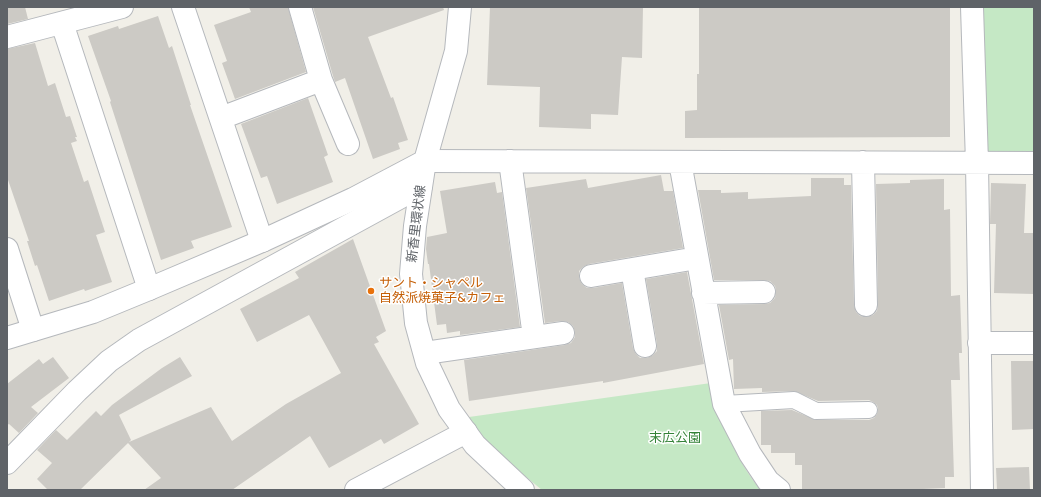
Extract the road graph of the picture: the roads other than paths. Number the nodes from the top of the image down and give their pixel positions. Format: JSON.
{"nodes":[{"id":1,"x":122,"y":7,"type":"edge"},
{"id":2,"x":183,"y":7,"type":"edge"},
{"id":3,"x":300,"y":7,"type":"edge"},
{"id":4,"x":460,"y":7,"type":"edge"},
{"id":5,"x":972,"y":7,"type":"edge"},
{"id":6,"x":62,"y":23,"type":"junction"},
{"id":7,"x":7,"y":37,"type":"edge"},
{"id":8,"x":321,"y":80,"type":"junction"},
{"id":9,"x":221,"y":118,"type":"junction"},
{"id":10,"x":348,"y":144,"type":"dead end"},
{"id":11,"x":425,"y":161,"type":"junction"},
{"id":12,"x":510,"y":162,"type":"junction"},
{"id":13,"x":680,"y":162,"type":"junction"},
{"id":14,"x":863,"y":162,"type":"junction"},
{"id":15,"x":977,"y":162,"type":"junction"},
{"id":16,"x":1034,"y":163,"type":"edge"},
{"id":17,"x":421,"y":186,"type":"junction"},
{"id":18,"x":262,"y":241,"type":"junction"},
{"id":19,"x":7,"y":248,"type":"edge"},
{"id":20,"x":697,"y":258,"type":"junction"},
{"id":21,"x":632,"y":269,"type":"junction"},
{"id":22,"x":591,"y":276,"type":"dead end"},
{"id":23,"x":149,"y":289,"type":"junction"},
{"id":24,"x":764,"y":292,"type":"dead end"},
{"id":25,"x":703,"y":293,"type":"junction"},
{"id":26,"x":866,"y":305,"type":"dead end"},
{"id":27,"x":33,"y":330,"type":"junction"},
{"id":28,"x":563,"y":333,"type":"dead end"},
{"id":29,"x":534,"y":337,"type":"junction"},
{"id":30,"x":7,"y":338,"type":"edge"},
{"id":31,"x":1034,"y":343,"type":"edge"},
{"id":32,"x":979,"y":344,"type":"junction"},
{"id":33,"x":646,"y":346,"type":"dead end"},
{"id":34,"x":425,"y":353,"type":"junction"},
{"id":35,"x":724,"y":404,"type":"junction"},
{"id":36,"x":869,"y":410,"type":"dead end"},
{"id":37,"x":466,"y":432,"type":"junction"},
{"id":38,"x":7,"y":463,"type":"edge"},
{"id":39,"x":356,"y":490,"type":"edge"},
{"id":40,"x":523,"y":490,"type":"edge"},
{"id":41,"x":779,"y":490,"type":"edge"},
{"id":42,"x":982,"y":490,"type":"edge"}],
"edges":[{"from":1,"to":6,"type":"street"},
{"from":2,"to":9,"type":"street"},
{"from":3,"to":8,"type":"street"},
{"from":4,"to":11,"type":"street","name":"新香里環状線"},
{"from":5,"to":15,"type":"street"},
{"from":6,"to":7,"type":"street"},
{"from":6,"to":23,"type":"street"},
{"from":8,"to":9,"type":"street"},
{"from":8,"to":10,"type":"street"},
{"from":9,"to":18,"type":"street"},
{"from":11,"to":12,"type":"street"},
{"from":11,"to":17,"type":"street","name":"新香里環状線"},
{"from":11,"to":18,"type":"street"},
{"from":12,"to":13,"type":"street"},
{"from":12,"to":29,"type":"street"},
{"from":13,"to":14,"type":"street"},
{"from":13,"to":20,"type":"street"},
{"from":14,"to":15,"type":"street"},
{"from":14,"to":26,"type":"street"},
{"from":15,"to":16,"type":"street"},
{"from":15,"to":32,"type":"street"},
{"from":17,"to":34,"type":"street","name":"新香里環状線"},
{"from":17,"to":38,"type":"street"},
{"from":18,"to":23,"type":"street"},
{"from":19,"to":27,"type":"street"},
{"from":20,"to":21,"type":"street"},
{"from":20,"to":25,"type":"street"},
{"from":21,"to":22,"type":"street"},
{"from":21,"to":33,"type":"street"},
{"from":23,"to":27,"type":"street"},
{"from":24,"to":25,"type":"street"},
{"from":25,"to":35,"type":"street"},
{"from":27,"to":30,"type":"street"},
{"from":28,"to":29,"type":"street"},
{"from":29,"to":34,"type":"street"},
{"from":31,"to":32,"type":"street"},
{"from":32,"to":42,"type":"street"},
{"from":34,"to":37,"type":"street","name":"新香里環状線"},
{"from":35,"to":36,"type":"lane"},
{"from":35,"to":41,"type":"street"},
{"from":37,"to":39,"type":"street"},
{"from":37,"to":40,"type":"street","name":"新香里環状線"}]}
